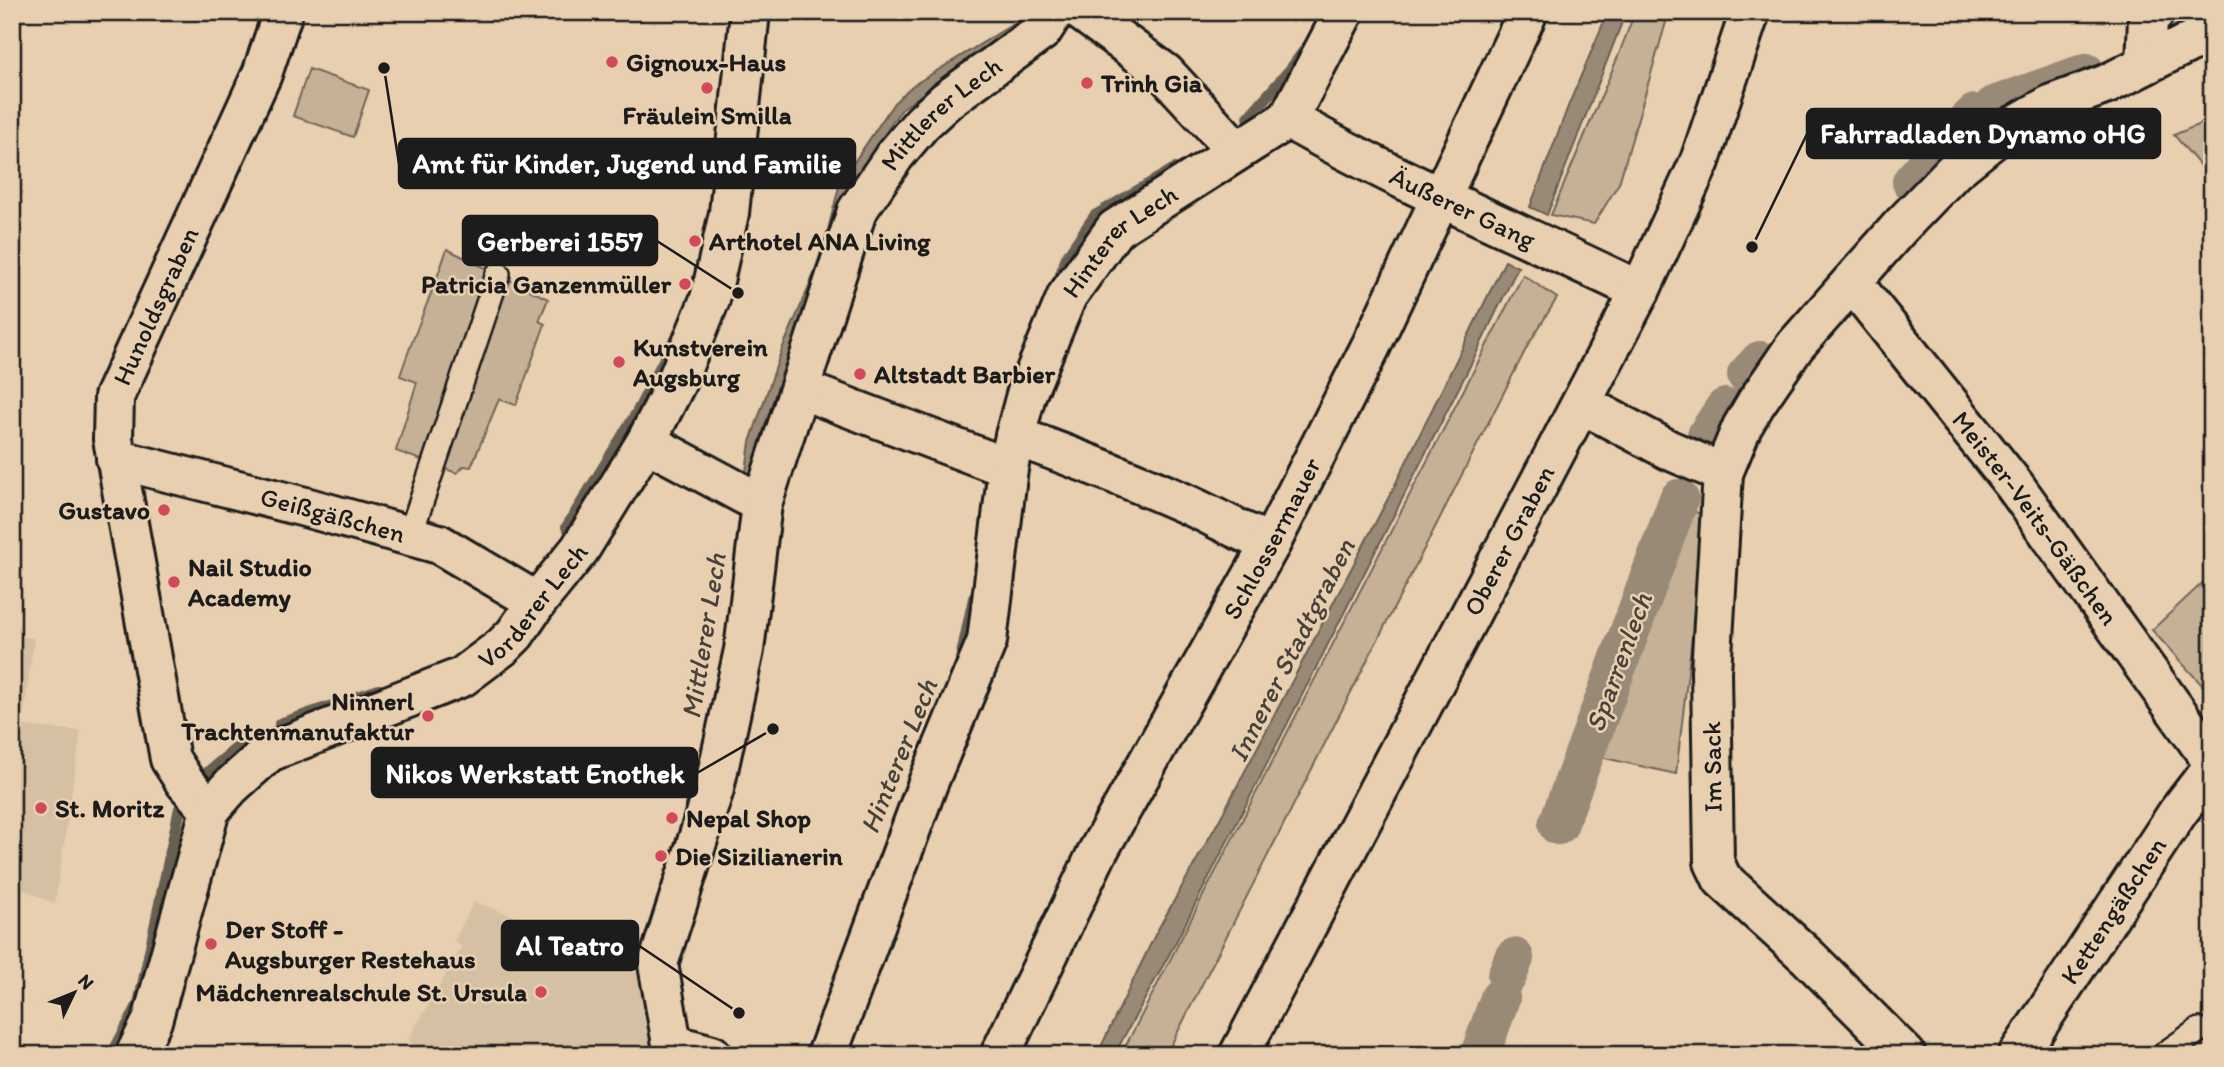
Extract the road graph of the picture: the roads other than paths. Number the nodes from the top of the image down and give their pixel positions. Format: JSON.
{"nodes":[{"id":1,"x":284,"y":12,"type":"edge"},
{"id":2,"x":750,"y":12,"type":"edge"},
{"id":3,"x":1054,"y":12,"type":"edge"},
{"id":4,"x":1082,"y":12,"type":"edge"},
{"id":5,"x":1344,"y":12,"type":"edge"},
{"id":6,"x":1528,"y":12,"type":"edge"},
{"id":7,"x":1750,"y":12,"type":"edge"},
{"id":8,"x":2155,"y":12,"type":"edge"},
{"id":9,"x":2212,"y":31,"type":"edge"},
{"id":10,"x":2146,"y":64,"type":"junction"},
{"id":11,"x":1288,"y":119,"type":"junction"},
{"id":12,"x":1237,"y":151,"type":"junction"},
{"id":13,"x":1441,"y":199,"type":"junction"},
{"id":14,"x":498,"y":274,"type":"dead end"},
{"id":15,"x":1852,"y":282,"type":"junction"},
{"id":16,"x":1640,"y":291,"type":"junction"},
{"id":17,"x":800,"y":389,"type":"junction"},
{"id":18,"x":1582,"y":404,"type":"junction"},
{"id":19,"x":646,"y":442,"type":"junction"},
{"id":20,"x":1012,"y":452,"type":"junction"},
{"id":21,"x":116,"y":459,"type":"junction"},
{"id":22,"x":1715,"y":470,"type":"junction"},
{"id":23,"x":762,"y":504,"type":"junction"},
{"id":24,"x":410,"y":535,"type":"junction"},
{"id":25,"x":1272,"y":543,"type":"junction"},
{"id":26,"x":537,"y":602,"type":"junction"},
{"id":27,"x":2212,"y":761,"type":"edge"},
{"id":28,"x":2212,"y":768,"type":"edge"},
{"id":29,"x":210,"y":810,"type":"junction"},
{"id":30,"x":2199,"y":1030,"type":"dead end"},
{"id":31,"x":672,"y":1050,"type":"edge"},
{"id":32,"x":135,"y":1055,"type":"edge"},
{"id":33,"x":712,"y":1055,"type":"edge"},
{"id":34,"x":827,"y":1055,"type":"edge"},
{"id":35,"x":1000,"y":1055,"type":"edge"},
{"id":36,"x":1239,"y":1055,"type":"edge"},
{"id":37,"x":1906,"y":1055,"type":"edge"},
{"id":38,"x":2018,"y":1055,"type":"edge"},
{"id":39,"x":2163,"y":1055,"type":"edge"}],
"edges":[{"from":1,"to":21,"type":"street","name":"Hunoldsgraben"},
{"from":2,"to":19,"type":"street","name":"Vorderer Lech"},
{"from":3,"to":17,"type":"street","name":"Mittlerer Lech"},
{"from":4,"to":12,"type":"street"},
{"from":5,"to":11,"type":"street"},
{"from":6,"to":13,"type":"street","name":"Schlossermauer"},
{"from":7,"to":16,"type":"street","name":"Oberer Graben"},
{"from":8,"to":10,"type":"street"},
{"from":9,"to":10,"type":"street","name":"Im Sack"},
{"from":10,"to":15,"type":"street","name":"Im Sack"},
{"from":11,"to":12,"type":"street","name":"Hinterer Lech"},
{"from":11,"to":13,"type":"street","name":"Äußerer Gang"},
{"from":12,"to":20,"type":"street","name":"Hinterer Lech"},
{"from":13,"to":16,"type":"street","name":"Äußerer Gang"},
{"from":13,"to":25,"type":"street","name":"Schlossermauer"},
{"from":14,"to":24,"type":"lane"},
{"from":15,"to":22,"type":"street","name":"Im Sack"},
{"from":15,"to":27,"type":"street","name":"Meister-Veits-Gäßchen"},
{"from":16,"to":18,"type":"street","name":"Oberer Graben"},
{"from":17,"to":20,"type":"street"},
{"from":17,"to":23,"type":"street","name":"Mittlerer Lech"},
{"from":18,"to":22,"type":"street"},
{"from":18,"to":36,"type":"street","name":"Oberer Graben"},
{"from":19,"to":23,"type":"street"},
{"from":19,"to":26,"type":"street","name":"Vorderer Lech"},
{"from":20,"to":25,"type":"street"},
{"from":20,"to":34,"type":"street","name":"Hinterer Lech"},
{"from":21,"to":24,"type":"street","name":"Geißgäßchen"},
{"from":21,"to":29,"type":"street","name":"Hunoldsgraben"},
{"from":22,"to":37,"type":"street","name":"Im Sack"},
{"from":23,"to":31,"type":"street","name":"Mittlerer Lech"},
{"from":24,"to":26,"type":"street","name":"Geißgäßchen"},
{"from":25,"to":35,"type":"street","name":"Schlossermauer"},
{"from":26,"to":29,"type":"street","name":"Vorderer Lech"},
{"from":28,"to":38,"type":"street","name":"Kettengäßchen"},
{"from":29,"to":32,"type":"street","name":"Vorderer Lech"},
{"from":30,"to":39,"type":"lane"},
{"from":31,"to":33,"type":"street"}]}
